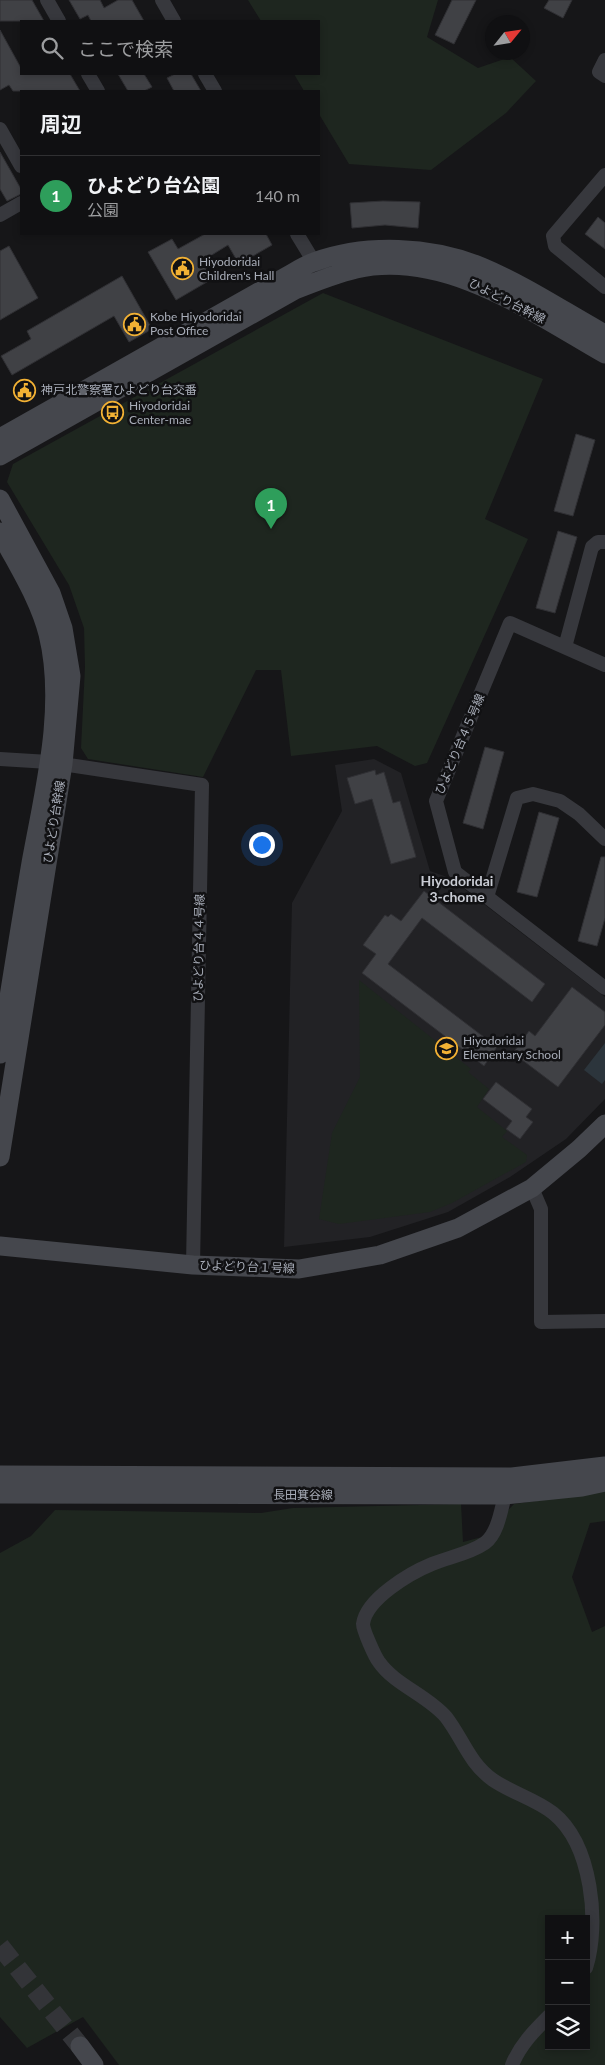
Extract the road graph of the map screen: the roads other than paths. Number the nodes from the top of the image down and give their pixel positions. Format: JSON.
{"nodes":[{"id":1,"x":47,"y":0,"type":"edge"},
{"id":2,"x":162,"y":0,"type":"edge"},
{"id":3,"x":58,"y":20,"type":"edge"},
{"id":4,"x":173,"y":20,"type":"edge"},
{"id":5,"x":605,"y":60,"type":"edge"},
{"id":6,"x":89,"y":75,"type":"edge"},
{"id":7,"x":206,"y":75,"type":"edge"},
{"id":8,"x":605,"y":76,"type":"edge"},
{"id":9,"x":97,"y":90,"type":"edge"},
{"id":10,"x":214,"y":90,"type":"edge"},
{"id":11,"x":0,"y":130,"type":"edge"},
{"id":12,"x":20,"y":164,"type":"edge"},
{"id":13,"x":605,"y":175,"type":"edge"},
{"id":14,"x":20,"y":204,"type":"edge"},
{"id":15,"x":0,"y":215,"type":"edge"},
{"id":16,"x":298,"y":235,"type":"edge"},
{"id":17,"x":314,"y":262,"type":"junction"},
{"id":18,"x":605,"y":287,"type":"edge"},
{"id":19,"x":605,"y":334,"type":"edge"},
{"id":20,"x":605,"y":354,"type":"edge"},
{"id":21,"x":0,"y":438,"type":"edge"},
{"id":22,"x":0,"y":456,"type":"edge"},
{"id":23,"x":0,"y":499,"type":"edge"},
{"id":24,"x":0,"y":532,"type":"edge"},
{"id":25,"x":605,"y":542,"type":"edge"},
{"id":26,"x":565,"y":648,"type":"junction"},
{"id":27,"x":605,"y":665,"type":"edge"},
{"id":28,"x":0,"y":759,"type":"edge"},
{"id":29,"x":56,"y":763,"type":"junction"},
{"id":30,"x":605,"y":839,"type":"edge"},
{"id":31,"x":487,"y":897,"type":"junction"},
{"id":32,"x":605,"y":988,"type":"edge"},
{"id":33,"x":0,"y":1054,"type":"edge"},
{"id":34,"x":605,"y":1124,"type":"edge"},
{"id":35,"x":0,"y":1157,"type":"edge"},
{"id":36,"x":532,"y":1188,"type":"junction"},
{"id":37,"x":0,"y":1246,"type":"edge"},
{"id":38,"x":193,"y":1265,"type":"junction"},
{"id":39,"x":605,"y":1321,"type":"edge"},
{"id":40,"x":605,"y":1466,"type":"edge"},
{"id":41,"x":0,"y":1475,"type":"edge"},
{"id":42,"x":605,"y":1482,"type":"edge"},
{"id":43,"x":0,"y":1494,"type":"edge"},
{"id":44,"x":505,"y":1495,"type":"junction"},
{"id":45,"x":588,"y":1960,"type":"edge"},
{"id":46,"x":545,"y":2020,"type":"edge"},
{"id":47,"x":80,"y":2046,"type":"tunnel mouth"},
{"id":48,"x":94,"y":2065,"type":"edge"},
{"id":49,"x":512,"y":2065,"type":"edge"}],
"edges":[{"from":1,"to":3,"type":"street"},
{"from":2,"to":4,"type":"street"},
{"from":5,"to":8,"type":"street"},
{"from":6,"to":9,"type":"street"},
{"from":7,"to":10,"type":"street"},
{"from":11,"to":12,"type":"street"},
{"from":13,"to":18,"type":"street"},
{"from":14,"to":15,"type":"street"},
{"from":16,"to":17,"type":"street"},
{"from":17,"to":19,"type":"street","name":"ひよどり台幹線"},
{"from":17,"to":21,"type":"street","name":"ひよどり台幹線"},
{"from":20,"to":22,"type":"street","name":"ひよどり台幹線"},
{"from":23,"to":29,"type":"street","name":"ひよどり台幹線"},
{"from":24,"to":29,"type":"street","name":"ひよどり台幹線"},
{"from":25,"to":26,"type":"street"},
{"from":26,"to":27,"type":"street","name":"ひよどり台４５号線"},
{"from":26,"to":31,"type":"street","name":"ひよどり台４５号線"},
{"from":28,"to":29,"type":"street"},
{"from":29,"to":33,"type":"street","name":"ひよどり台幹線"},
{"from":29,"to":35,"type":"street","name":"ひよどり台幹線"},
{"from":29,"to":38,"type":"street","name":"ひよどり台４４号線"},
{"from":30,"to":31,"type":"street"},
{"from":31,"to":32,"type":"street","name":"ひよどり台４５号線"},
{"from":34,"to":36,"type":"street","name":"ひよどり台１号線"},
{"from":36,"to":38,"type":"street","name":"ひよどり台１号線"},
{"from":36,"to":39,"type":"street"},
{"from":37,"to":38,"type":"street","name":"ひよどり台１号線"},
{"from":40,"to":41,"type":"street","name":"長田箕谷線"},
{"from":42,"to":44,"type":"street","name":"長田箕谷線"},
{"from":43,"to":44,"type":"street","name":"長田箕谷線"},
{"from":44,"to":45,"type":"street"},
{"from":46,"to":49,"type":"street"},
{"from":47,"to":48,"type":"street"}]}
